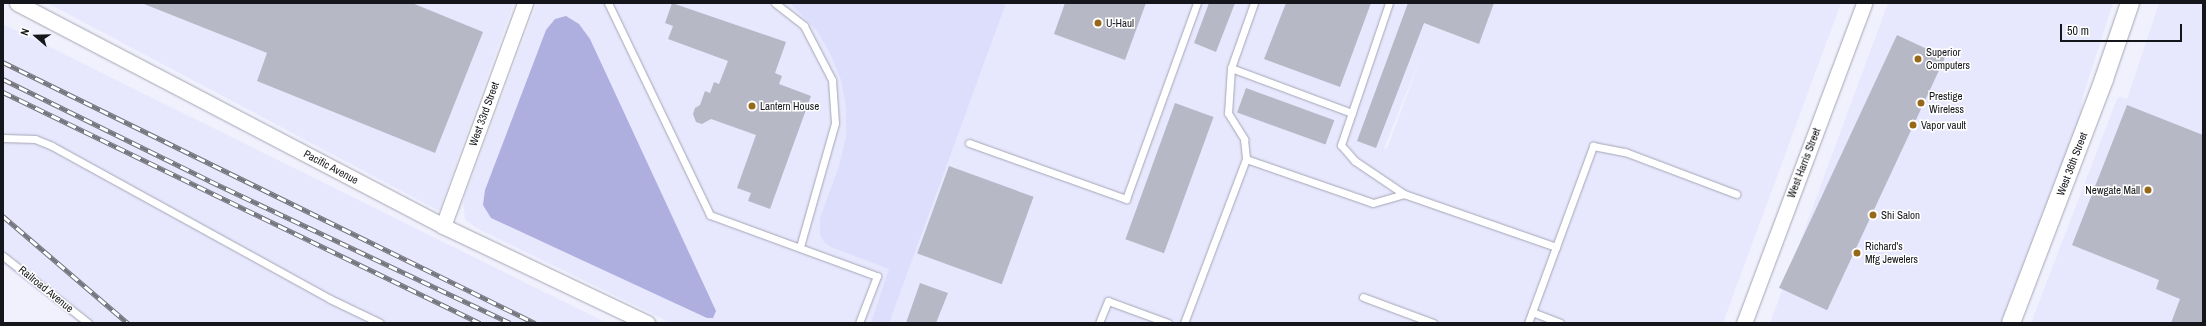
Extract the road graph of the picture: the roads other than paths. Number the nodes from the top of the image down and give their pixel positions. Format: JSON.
{"nodes":[{"id":1,"x":19,"y":3,"type":"edge"},
{"id":2,"x":525,"y":3,"type":"edge"},
{"id":3,"x":608,"y":3,"type":"edge"},
{"id":4,"x":775,"y":3,"type":"edge"},
{"id":5,"x":1197,"y":3,"type":"edge"},
{"id":6,"x":1254,"y":3,"type":"edge"},
{"id":7,"x":1389,"y":3,"type":"edge"},
{"id":8,"x":1864,"y":3,"type":"edge"},
{"id":9,"x":2130,"y":3,"type":"edge"},
{"id":10,"x":1231,"y":68,"type":"junction"},
{"id":11,"x":1352,"y":113,"type":"junction"},
{"id":12,"x":3,"y":138,"type":"edge"},
{"id":13,"x":970,"y":143,"type":"dead end"},
{"id":14,"x":1246,"y":159,"type":"junction"},
{"id":15,"x":1404,"y":194,"type":"junction"},
{"id":16,"x":1736,"y":194,"type":"dead end"},
{"id":17,"x":443,"y":226,"type":"junction"},
{"id":18,"x":800,"y":247,"type":"junction"},
{"id":19,"x":1556,"y":247,"type":"junction"},
{"id":20,"x":3,"y":256,"type":"edge"},
{"id":21,"x":1363,"y":297,"type":"dead end"},
{"id":22,"x":1532,"y":312,"type":"junction"},
{"id":23,"x":88,"y":323,"type":"edge"},
{"id":24,"x":380,"y":323,"type":"edge"},
{"id":25,"x":648,"y":323,"type":"edge"},
{"id":26,"x":859,"y":323,"type":"edge"},
{"id":27,"x":1099,"y":323,"type":"edge"},
{"id":28,"x":1168,"y":323,"type":"edge"},
{"id":29,"x":1184,"y":323,"type":"edge"},
{"id":30,"x":1433,"y":323,"type":"edge"},
{"id":31,"x":1528,"y":323,"type":"edge"},
{"id":32,"x":1560,"y":323,"type":"edge"},
{"id":33,"x":1744,"y":323,"type":"edge"},
{"id":34,"x":2010,"y":323,"type":"edge"}],
"edges":[{"from":1,"to":17,"type":"street","name":"Pacific Avenue"},
{"from":2,"to":17,"type":"street","name":"West 33rd Street"},
{"from":3,"to":18,"type":"lane"},
{"from":4,"to":18,"type":"lane"},
{"from":5,"to":13,"type":"lane"},
{"from":6,"to":10,"type":"lane"},
{"from":7,"to":11,"type":"lane"},
{"from":8,"to":33,"type":"street","name":"West Harris Street"},
{"from":9,"to":34,"type":"street","name":"West 36th Street"},
{"from":10,"to":11,"type":"lane"},
{"from":10,"to":14,"type":"lane"},
{"from":11,"to":15,"type":"lane"},
{"from":12,"to":24,"type":"lane"},
{"from":14,"to":15,"type":"lane"},
{"from":14,"to":29,"type":"lane"},
{"from":15,"to":19,"type":"lane"},
{"from":16,"to":19,"type":"lane"},
{"from":17,"to":25,"type":"street","name":"Pacific Avenue"},
{"from":18,"to":26,"type":"lane"},
{"from":19,"to":22,"type":"lane"},
{"from":20,"to":23,"type":"lane","name":"Railroad Avenue"},
{"from":21,"to":30,"type":"lane"},
{"from":22,"to":31,"type":"lane"},
{"from":22,"to":32,"type":"lane"},
{"from":27,"to":28,"type":"lane"}]}
